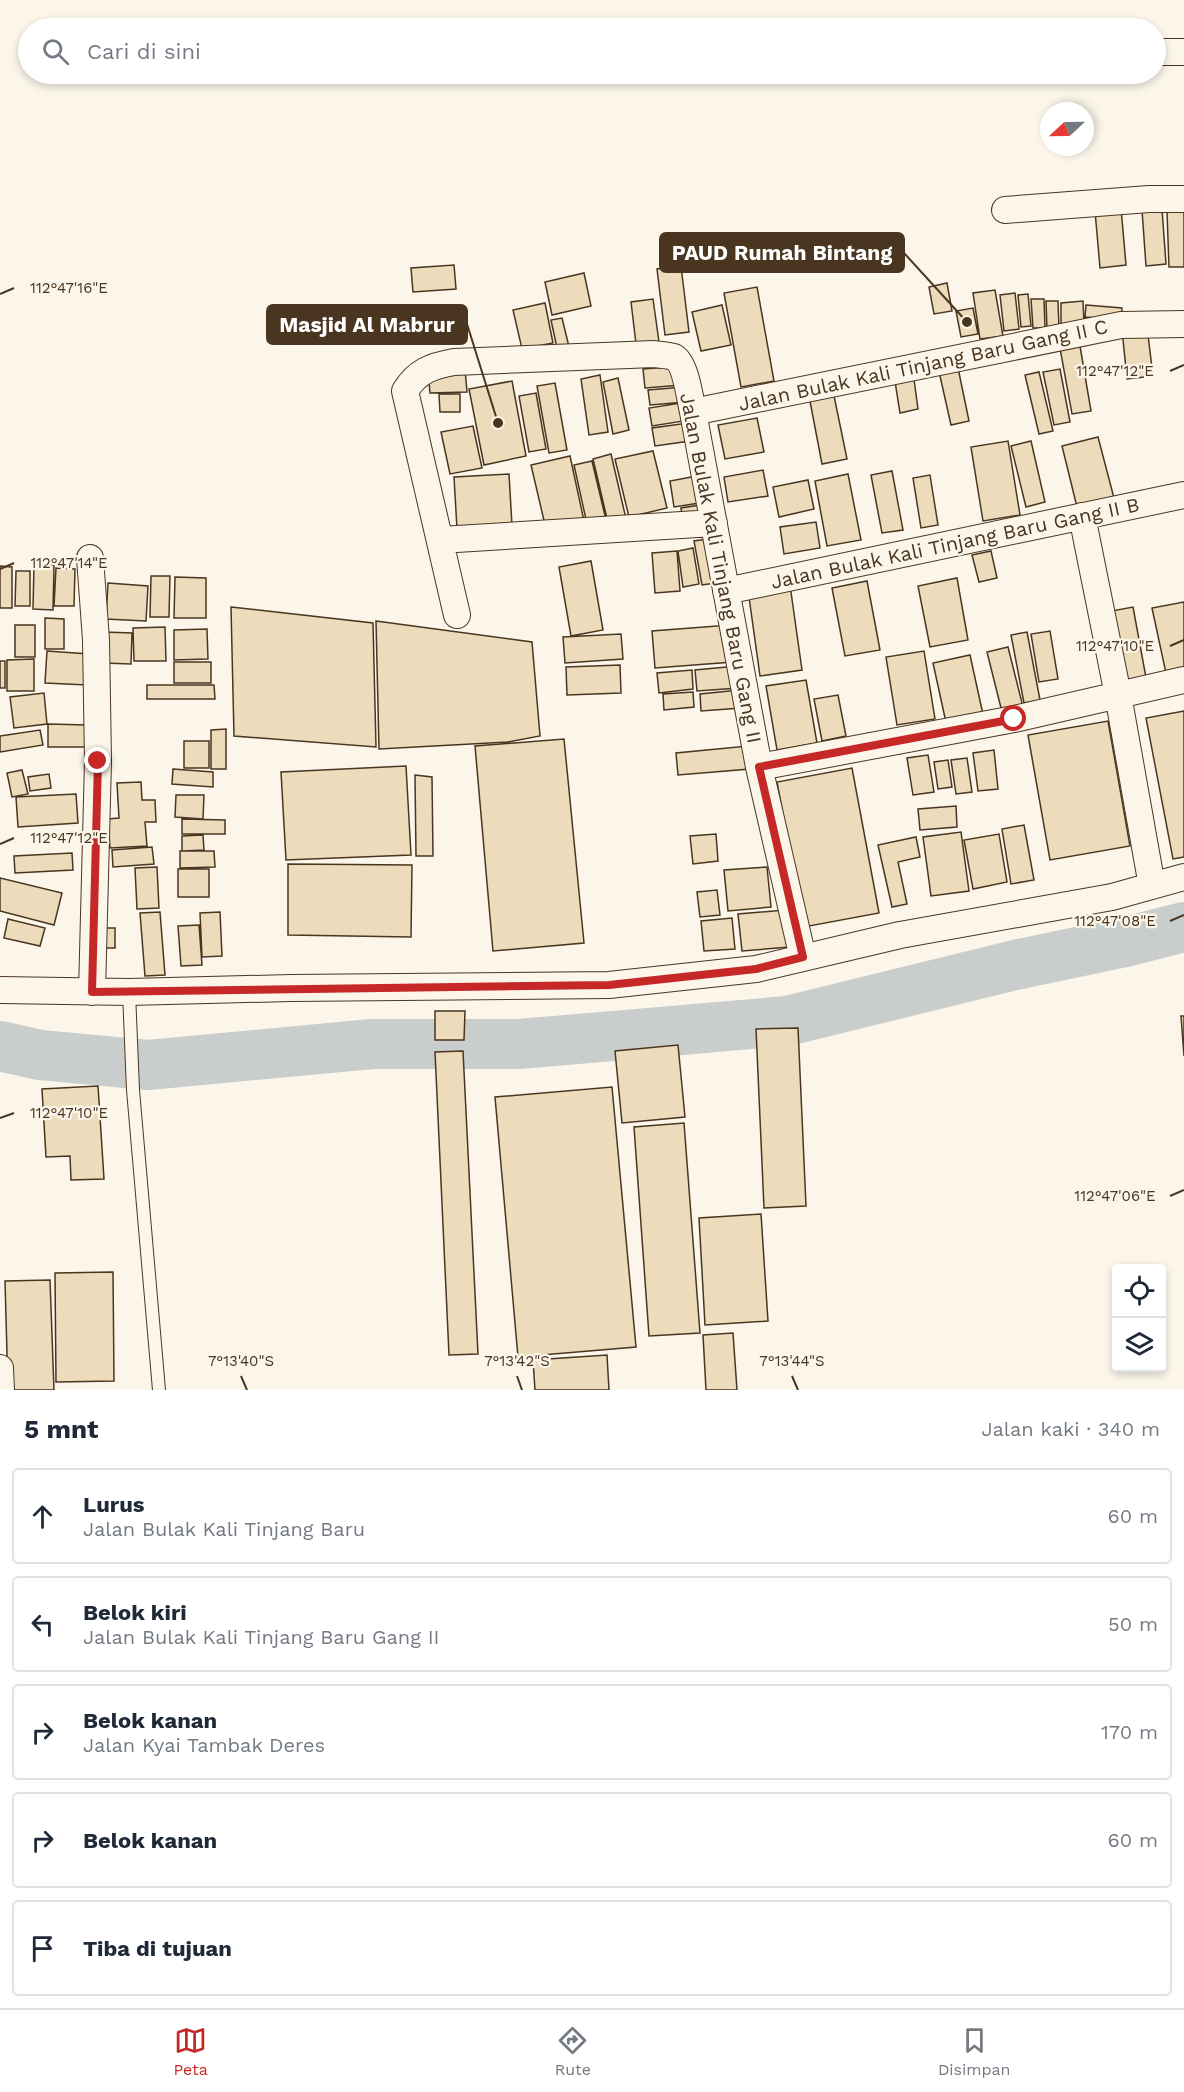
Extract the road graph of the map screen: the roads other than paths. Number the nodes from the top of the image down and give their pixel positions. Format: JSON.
{"nodes":[{"id":1,"x":1166,"y":52,"type":"edge"},
{"id":2,"x":1184,"y":52,"type":"edge"},
{"id":3,"x":1184,"y":199,"type":"edge"},
{"id":4,"x":1005,"y":210,"type":"dead end"},
{"id":5,"x":1184,"y":324,"type":"edge"},
{"id":6,"x":693,"y":412,"type":"junction"},
{"id":7,"x":1184,"y":495,"type":"edge"},
{"id":8,"x":1082,"y":516,"type":"junction"},
{"id":9,"x":714,"y":523,"type":"junction"},
{"id":10,"x":440,"y":540,"type":"junction"},
{"id":11,"x":90,"y":558,"type":"dead end"},
{"id":12,"x":726,"y":591,"type":"junction"},
{"id":13,"x":457,"y":615,"type":"dead end"},
{"id":14,"x":1184,"y":680,"type":"edge"},
{"id":15,"x":1118,"y":695,"type":"junction"},
{"id":16,"x":759,"y":767,"type":"junction"},
{"id":17,"x":1184,"y":877,"type":"edge"},
{"id":18,"x":1152,"y":886,"type":"junction"},
{"id":19,"x":803,"y":957,"type":"junction"},
{"id":20,"x":0,"y":990,"type":"edge"},
{"id":21,"x":92,"y":992,"type":"junction"},
{"id":22,"x":129,"y":992,"type":"junction"},
{"id":23,"x":0,"y":1368,"type":"edge"},
{"id":24,"x":1,"y":1390,"type":"edge"},
{"id":25,"x":159,"y":1390,"type":"edge"}],
"edges":[{"from":1,"to":2,"type":"street"},
{"from":3,"to":4,"type":"street"},
{"from":5,"to":6,"type":"street","name":"Jalan Bulak Kali Tinjang Baru Gang II C"},
{"from":6,"to":9,"type":"street","name":"Jalan Bulak Kali Tinjang Baru Gang II"},
{"from":6,"to":10,"type":"street","name":"Jalan Bulak Kali Tinjang Baru Gang II"},
{"from":7,"to":8,"type":"street","name":"Jalan Bulak Kali Tinjang Baru Gang II B"},
{"from":8,"to":12,"type":"street","name":"Jalan Bulak Kali Tinjang Baru Gang II B"},
{"from":8,"to":15,"type":"street"},
{"from":9,"to":10,"type":"street"},
{"from":9,"to":12,"type":"street","name":"Jalan Bulak Kali Tinjang Baru Gang II"},
{"from":10,"to":13,"type":"street"},
{"from":11,"to":21,"type":"street"},
{"from":12,"to":16,"type":"street","name":"Jalan Bulak Kali Tinjang Baru Gang II"},
{"from":14,"to":15,"type":"street"},
{"from":15,"to":16,"type":"street"},
{"from":15,"to":18,"type":"street"},
{"from":16,"to":19,"type":"street","name":"Jalan Bulak Kali Tinjang Baru Gang II"},
{"from":17,"to":18,"type":"street"},
{"from":18,"to":19,"type":"street"},
{"from":19,"to":22,"type":"street"},
{"from":20,"to":21,"type":"street"},
{"from":21,"to":22,"type":"street"},
{"from":22,"to":25,"type":"lane"},
{"from":23,"to":24,"type":"street"}]}
